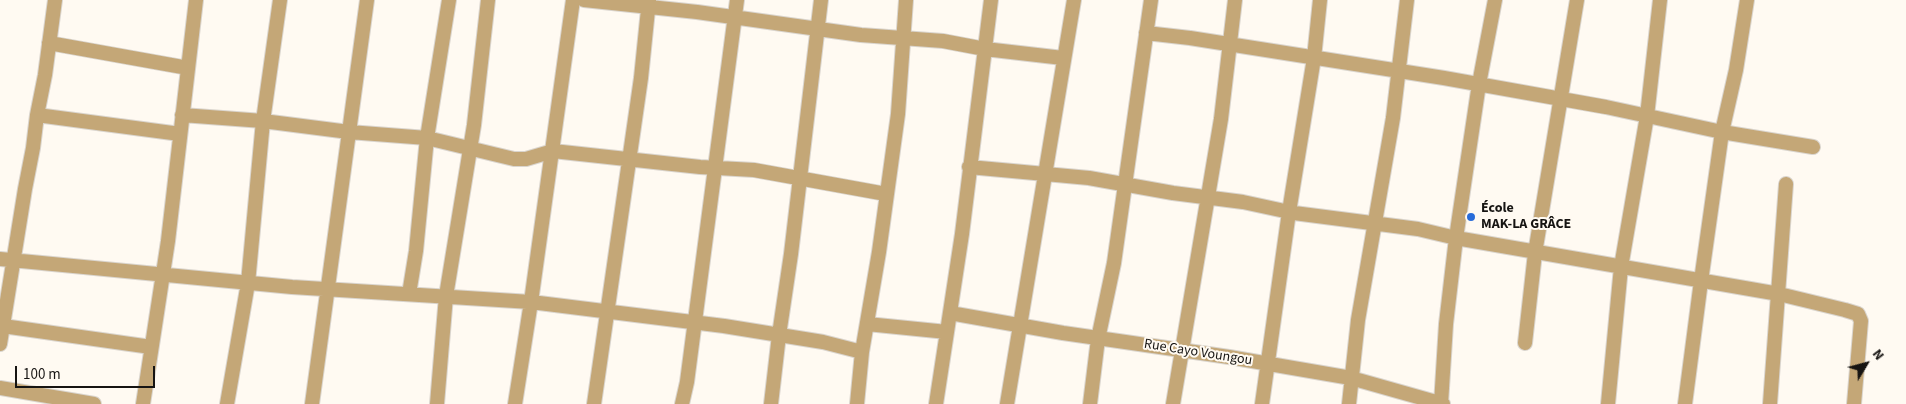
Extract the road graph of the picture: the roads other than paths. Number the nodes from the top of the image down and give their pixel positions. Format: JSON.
{"nodes":[{"id":1,"x":55,"y":0,"type":"edge"},
{"id":2,"x":280,"y":0,"type":"edge"},
{"id":3,"x":366,"y":0,"type":"edge"},
{"id":4,"x":449,"y":0,"type":"edge"},
{"id":5,"x":488,"y":0,"type":"edge"},
{"id":6,"x":573,"y":0,"type":"edge"},
{"id":7,"x":584,"y":0,"type":"edge"},
{"id":8,"x":737,"y":0,"type":"edge"},
{"id":9,"x":821,"y":0,"type":"edge"},
{"id":10,"x":906,"y":0,"type":"edge"},
{"id":11,"x":990,"y":0,"type":"edge"},
{"id":12,"x":1074,"y":0,"type":"edge"},
{"id":13,"x":1150,"y":0,"type":"edge"},
{"id":14,"x":1235,"y":0,"type":"edge"},
{"id":15,"x":1320,"y":0,"type":"edge"},
{"id":16,"x":1407,"y":0,"type":"edge"},
{"id":17,"x":1495,"y":0,"type":"edge"},
{"id":18,"x":1577,"y":0,"type":"edge"},
{"id":19,"x":1660,"y":0,"type":"edge"},
{"id":20,"x":1747,"y":0,"type":"edge"},
{"id":21,"x":191,"y":1,"type":"edge"},
{"id":22,"x":649,"y":4,"type":"edge"},
{"id":23,"x":734,"y":18,"type":"junction"},
{"id":24,"x":817,"y":28,"type":"junction"},
{"id":25,"x":1146,"y":33,"type":"junction"},
{"id":26,"x":902,"y":39,"type":"junction"},
{"id":27,"x":49,"y":44,"type":"junction"},
{"id":28,"x":1230,"y":45,"type":"junction"},
{"id":29,"x":985,"y":49,"type":"junction"},
{"id":30,"x":1063,"y":58,"type":"junction"},
{"id":31,"x":1314,"y":58,"type":"junction"},
{"id":32,"x":188,"y":68,"type":"junction"},
{"id":33,"x":1399,"y":71,"type":"junction"},
{"id":34,"x":1479,"y":84,"type":"junction"},
{"id":35,"x":1560,"y":100,"type":"junction"},
{"id":36,"x":37,"y":115,"type":"junction"},
{"id":37,"x":182,"y":115,"type":"junction"},
{"id":38,"x":1647,"y":116,"type":"junction"},
{"id":39,"x":263,"y":121,"type":"junction"},
{"id":40,"x":349,"y":132,"type":"junction"},
{"id":41,"x":1722,"y":132,"type":"junction"},
{"id":42,"x":180,"y":134,"type":"junction"},
{"id":43,"x":427,"y":138,"type":"junction"},
{"id":44,"x":1813,"y":146,"type":"dead end"},
{"id":45,"x":470,"y":147,"type":"junction"},
{"id":46,"x":553,"y":151,"type":"junction"},
{"id":47,"x":630,"y":159,"type":"junction"},
{"id":48,"x":715,"y":168,"type":"junction"},
{"id":49,"x":969,"y":168,"type":"junction"},
{"id":50,"x":1044,"y":174,"type":"junction"},
{"id":51,"x":800,"y":178,"type":"junction"},
{"id":52,"x":1124,"y":184,"type":"junction"},
{"id":53,"x":1786,"y":184,"type":"dead end"},
{"id":54,"x":886,"y":194,"type":"junction"},
{"id":55,"x":1208,"y":198,"type":"junction"},
{"id":56,"x":1289,"y":212,"type":"junction"},
{"id":57,"x":1375,"y":224,"type":"junction"},
{"id":58,"x":1456,"y":238,"type":"junction"},
{"id":59,"x":1535,"y":253,"type":"junction"},
{"id":60,"x":7,"y":260,"type":"edge"},
{"id":61,"x":1621,"y":267,"type":"junction"},
{"id":62,"x":164,"y":275,"type":"junction"},
{"id":63,"x":1700,"y":281,"type":"junction"},
{"id":64,"x":248,"y":283,"type":"junction"},
{"id":65,"x":328,"y":288,"type":"junction"},
{"id":66,"x":409,"y":294,"type":"junction"},
{"id":67,"x":1779,"y":294,"type":"junction"},
{"id":68,"x":446,"y":296,"type":"junction"},
{"id":69,"x":531,"y":302,"type":"junction"},
{"id":70,"x":608,"y":312,"type":"junction"},
{"id":71,"x":950,"y":313,"type":"junction"},
{"id":72,"x":694,"y":323,"type":"junction"},
{"id":73,"x":867,"y":324,"type":"junction"},
{"id":74,"x":1020,"y":325,"type":"junction"},
{"id":75,"x":3,"y":326,"type":"junction"},
{"id":76,"x":947,"y":332,"type":"junction"},
{"id":77,"x":779,"y":335,"type":"junction"},
{"id":78,"x":1098,"y":339,"type":"junction"},
{"id":79,"x":0,"y":344,"type":"edge"},
{"id":80,"x":1525,"y":344,"type":"dead end"},
{"id":81,"x":151,"y":347,"type":"junction"},
{"id":82,"x":1183,"y":351,"type":"junction"},
{"id":83,"x":862,"y":352,"type":"junction"},
{"id":84,"x":1268,"y":364,"type":"junction"},
{"id":85,"x":1351,"y":378,"type":"junction"},
{"id":86,"x":0,"y":388,"type":"edge"},
{"id":87,"x":94,"y":404,"type":"edge"},
{"id":88,"x":142,"y":404,"type":"edge"},
{"id":89,"x":227,"y":404,"type":"edge"},
{"id":90,"x":312,"y":404,"type":"edge"},
{"id":91,"x":437,"y":404,"type":"edge"},
{"id":92,"x":515,"y":404,"type":"edge"},
{"id":93,"x":594,"y":404,"type":"edge"},
{"id":94,"x":682,"y":404,"type":"edge"},
{"id":95,"x":772,"y":404,"type":"edge"},
{"id":96,"x":857,"y":404,"type":"edge"},
{"id":97,"x":936,"y":404,"type":"edge"},
{"id":98,"x":1007,"y":404,"type":"edge"},
{"id":99,"x":1090,"y":404,"type":"edge"},
{"id":100,"x":1173,"y":404,"type":"edge"},
{"id":101,"x":1262,"y":404,"type":"edge"},
{"id":102,"x":1349,"y":404,"type":"edge"},
{"id":103,"x":1442,"y":404,"type":"edge"},
{"id":104,"x":1608,"y":404,"type":"edge"},
{"id":105,"x":1685,"y":404,"type":"edge"},
{"id":106,"x":1770,"y":404,"type":"edge"},
{"id":107,"x":1854,"y":404,"type":"edge"}],
"edges":[{"from":1,"to":27,"type":"street"},
{"from":2,"to":39,"type":"street"},
{"from":3,"to":40,"type":"street"},
{"from":4,"to":43,"type":"street"},
{"from":5,"to":45,"type":"street"},
{"from":6,"to":46,"type":"street"},
{"from":7,"to":22,"type":"street"},
{"from":8,"to":23,"type":"street"},
{"from":9,"to":24,"type":"street"},
{"from":10,"to":26,"type":"street"},
{"from":11,"to":29,"type":"street"},
{"from":12,"to":30,"type":"street"},
{"from":13,"to":25,"type":"street"},
{"from":14,"to":28,"type":"street"},
{"from":15,"to":31,"type":"street"},
{"from":16,"to":33,"type":"street"},
{"from":17,"to":34,"type":"street"},
{"from":18,"to":35,"type":"street"},
{"from":19,"to":38,"type":"street"},
{"from":20,"to":41,"type":"street"},
{"from":21,"to":32,"type":"street"},
{"from":22,"to":23,"type":"street"},
{"from":22,"to":47,"type":"street"},
{"from":23,"to":24,"type":"street"},
{"from":23,"to":48,"type":"street"},
{"from":24,"to":26,"type":"street"},
{"from":24,"to":51,"type":"street"},
{"from":25,"to":28,"type":"street"},
{"from":25,"to":52,"type":"street"},
{"from":26,"to":29,"type":"street"},
{"from":26,"to":54,"type":"street"},
{"from":27,"to":32,"type":"street"},
{"from":27,"to":36,"type":"street"},
{"from":28,"to":31,"type":"street"},
{"from":28,"to":55,"type":"street"},
{"from":29,"to":30,"type":"street"},
{"from":29,"to":49,"type":"street"},
{"from":30,"to":50,"type":"street"},
{"from":31,"to":33,"type":"street"},
{"from":31,"to":56,"type":"street"},
{"from":32,"to":37,"type":"street"},
{"from":33,"to":34,"type":"street"},
{"from":33,"to":57,"type":"street"},
{"from":34,"to":35,"type":"street"},
{"from":34,"to":58,"type":"street"},
{"from":35,"to":38,"type":"street"},
{"from":35,"to":59,"type":"street"},
{"from":36,"to":42,"type":"street"},
{"from":36,"to":60,"type":"street"},
{"from":37,"to":39,"type":"street"},
{"from":37,"to":42,"type":"street"},
{"from":38,"to":41,"type":"street"},
{"from":38,"to":61,"type":"street"},
{"from":39,"to":40,"type":"street"},
{"from":39,"to":64,"type":"street"},
{"from":40,"to":43,"type":"street"},
{"from":40,"to":65,"type":"street"},
{"from":41,"to":44,"type":"street"},
{"from":41,"to":63,"type":"street"},
{"from":42,"to":62,"type":"street"},
{"from":43,"to":45,"type":"street"},
{"from":43,"to":66,"type":"street"},
{"from":45,"to":46,"type":"street"},
{"from":45,"to":68,"type":"street"},
{"from":46,"to":47,"type":"street"},
{"from":46,"to":69,"type":"street"},
{"from":47,"to":48,"type":"street"},
{"from":47,"to":70,"type":"street"},
{"from":48,"to":51,"type":"street"},
{"from":48,"to":72,"type":"street"},
{"from":49,"to":50,"type":"street"},
{"from":49,"to":71,"type":"street"},
{"from":50,"to":52,"type":"street"},
{"from":50,"to":74,"type":"street"},
{"from":51,"to":54,"type":"street"},
{"from":51,"to":77,"type":"street"},
{"from":52,"to":55,"type":"street"},
{"from":52,"to":78,"type":"street"},
{"from":53,"to":67,"type":"street"},
{"from":54,"to":73,"type":"street"},
{"from":55,"to":56,"type":"street"},
{"from":55,"to":82,"type":"street"},
{"from":56,"to":57,"type":"street"},
{"from":56,"to":84,"type":"street"},
{"from":57,"to":58,"type":"street"},
{"from":57,"to":85,"type":"street"},
{"from":58,"to":59,"type":"street"},
{"from":58,"to":103,"type":"street"},
{"from":59,"to":61,"type":"street"},
{"from":59,"to":80,"type":"street"},
{"from":60,"to":62,"type":"street"},
{"from":60,"to":75,"type":"street"},
{"from":61,"to":63,"type":"street"},
{"from":61,"to":104,"type":"street"},
{"from":62,"to":64,"type":"street"},
{"from":62,"to":81,"type":"street"},
{"from":63,"to":67,"type":"street"},
{"from":63,"to":105,"type":"street"},
{"from":64,"to":65,"type":"street"},
{"from":64,"to":89,"type":"street"},
{"from":65,"to":66,"type":"street"},
{"from":65,"to":90,"type":"street"},
{"from":66,"to":68,"type":"street"},
{"from":67,"to":106,"type":"street"},
{"from":67,"to":107,"type":"street"},
{"from":68,"to":69,"type":"street"},
{"from":68,"to":91,"type":"street"},
{"from":69,"to":70,"type":"street"},
{"from":69,"to":92,"type":"street"},
{"from":70,"to":72,"type":"street"},
{"from":70,"to":93,"type":"street"},
{"from":71,"to":74,"type":"street","name":"Rue Cayo Voungou"},
{"from":71,"to":76,"type":"street"},
{"from":72,"to":77,"type":"street"},
{"from":72,"to":94,"type":"street"},
{"from":73,"to":76,"type":"street"},
{"from":73,"to":83,"type":"street"},
{"from":74,"to":78,"type":"street","name":"Rue Cayo Voungou"},
{"from":74,"to":98,"type":"street"},
{"from":75,"to":79,"type":"street"},
{"from":75,"to":81,"type":"street"},
{"from":76,"to":97,"type":"street"},
{"from":77,"to":83,"type":"street"},
{"from":77,"to":95,"type":"street"},
{"from":78,"to":82,"type":"street","name":"Rue Cayo Voungou"},
{"from":78,"to":99,"type":"street"},
{"from":81,"to":88,"type":"street"},
{"from":82,"to":84,"type":"street","name":"Rue Cayo Voungou"},
{"from":82,"to":100,"type":"street"},
{"from":83,"to":96,"type":"street"},
{"from":84,"to":85,"type":"street","name":"Rue Cayo Voungou"},
{"from":84,"to":101,"type":"street"},
{"from":85,"to":102,"type":"street"},
{"from":85,"to":103,"type":"street","name":"Rue Cayo Voungou"},
{"from":86,"to":87,"type":"street"}]}
